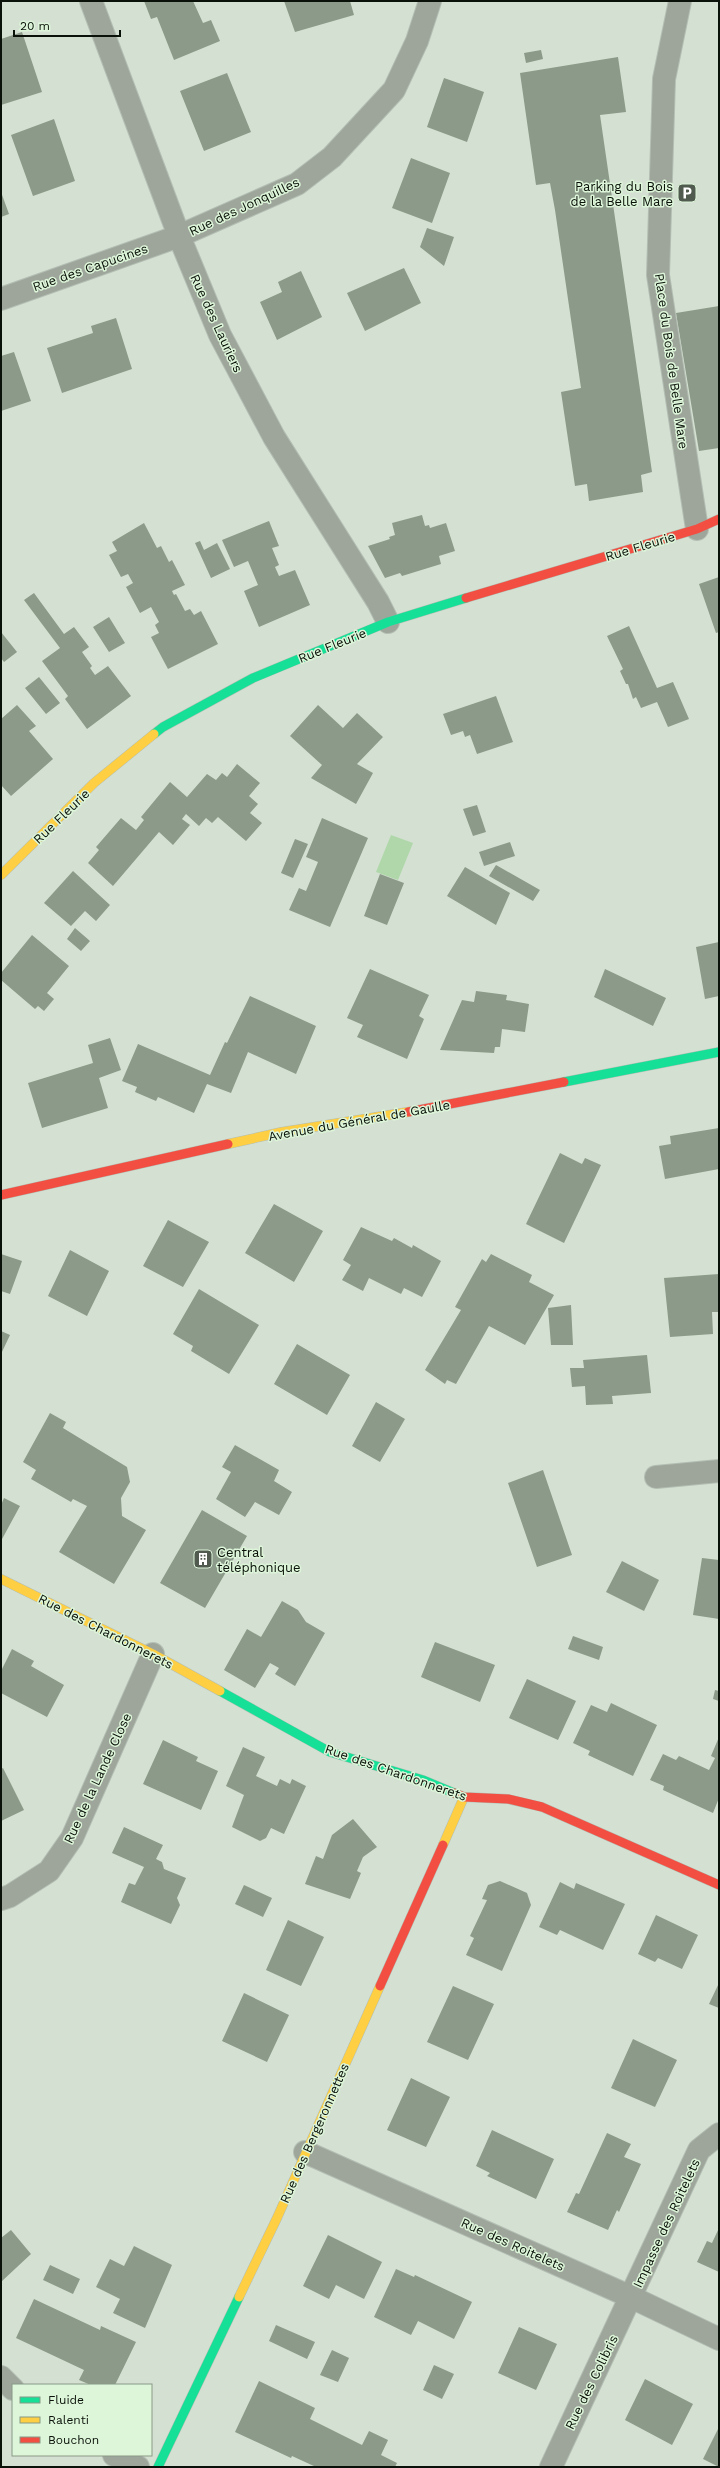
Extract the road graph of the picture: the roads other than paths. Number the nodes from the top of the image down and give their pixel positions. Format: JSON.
{"nodes":[{"id":1,"x":91,"y":1,"type":"edge"},
{"id":2,"x":430,"y":1,"type":"edge"},
{"id":3,"x":680,"y":1,"type":"edge"},
{"id":4,"x":179,"y":236,"type":"junction"},
{"id":5,"x":1,"y":298,"type":"edge"},
{"id":6,"x":719,"y":519,"type":"edge"},
{"id":7,"x":697,"y":529,"type":"junction"},
{"id":8,"x":388,"y":622,"type":"junction"},
{"id":9,"x":1,"y":875,"type":"edge"},
{"id":10,"x":719,"y":1052,"type":"edge"},
{"id":11,"x":1,"y":1195,"type":"edge"},
{"id":12,"x":719,"y":1471,"type":"edge"},
{"id":13,"x":656,"y":1477,"type":"dead end"},
{"id":14,"x":1,"y":1579,"type":"edge"},
{"id":15,"x":153,"y":1654,"type":"junction"},
{"id":16,"x":464,"y":1797,"type":"junction"},
{"id":17,"x":719,"y":1885,"type":"edge"},
{"id":18,"x":1,"y":1899,"type":"edge"},
{"id":19,"x":719,"y":2134,"type":"edge"},
{"id":20,"x":305,"y":2152,"type":"junction"},
{"id":21,"x":631,"y":2297,"type":"junction"},
{"id":22,"x":719,"y":2339,"type":"edge"},
{"id":23,"x":1,"y":2377,"type":"edge"},
{"id":24,"x":12,"y":2388,"type":"edge"},
{"id":25,"x":116,"y":2456,"type":"edge"},
{"id":26,"x":138,"y":2467,"type":"edge"},
{"id":27,"x":158,"y":2467,"type":"edge"},
{"id":28,"x":551,"y":2467,"type":"edge"}],
"edges":[{"from":1,"to":4,"type":"street","name":"Rue des Lauriers"},
{"from":2,"to":4,"type":"street","name":"Rue des Jonquilles"},
{"from":3,"to":7,"type":"street","name":"Place du Bois de Belle Mare"},
{"from":4,"to":5,"type":"street","name":"Rue des Capucines"},
{"from":4,"to":8,"type":"street","name":"Rue des Lauriers"},
{"from":6,"to":7,"type":"street","name":"Rue Fleurie"},
{"from":7,"to":8,"type":"street","name":"Rue Fleurie"},
{"from":8,"to":9,"type":"street","name":"Rue Fleurie"},
{"from":10,"to":11,"type":"street","name":"Avenue du Général de Gaulle"},
{"from":12,"to":13,"type":"street"},
{"from":14,"to":15,"type":"street","name":"Rue des Chardonnerets"},
{"from":15,"to":16,"type":"street","name":"Rue des Chardonnerets"},
{"from":15,"to":18,"type":"street","name":"Rue de la Lande Close"},
{"from":16,"to":17,"type":"street","name":"Rue des Chardonnerets"},
{"from":16,"to":20,"type":"street","name":"Rue des Bergeronnettes"},
{"from":19,"to":21,"type":"street","name":"Impasse des Roitelets"},
{"from":20,"to":21,"type":"street","name":"Rue des Roitelets"},
{"from":20,"to":27,"type":"street","name":"Rue des Bergeronnettes"},
{"from":21,"to":22,"type":"street","name":"Rue des Roitelets"},
{"from":21,"to":28,"type":"street","name":"Rue des Colibris"},
{"from":23,"to":24,"type":"street"},
{"from":25,"to":26,"type":"street"}]}
